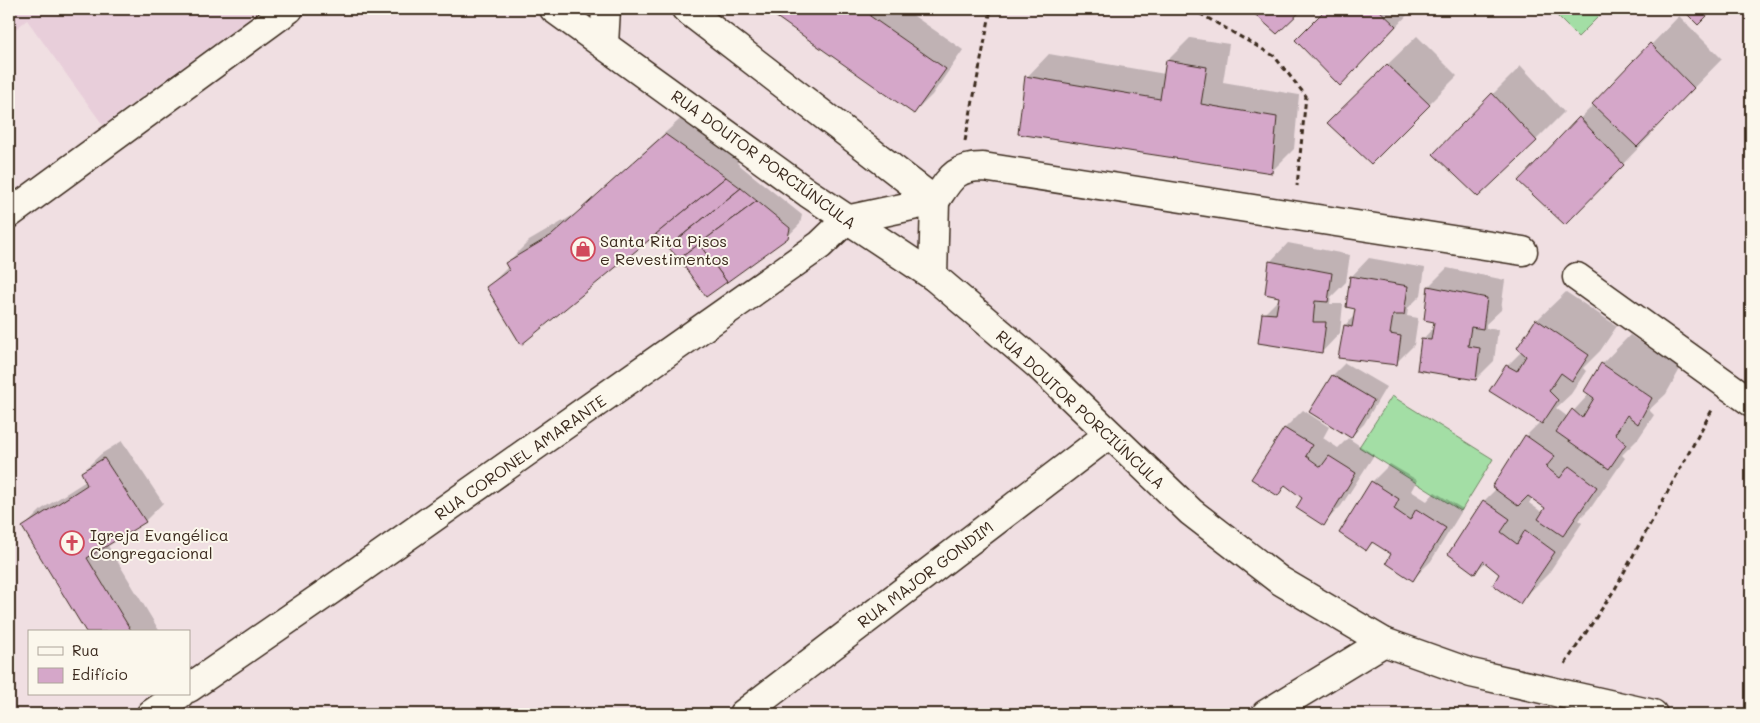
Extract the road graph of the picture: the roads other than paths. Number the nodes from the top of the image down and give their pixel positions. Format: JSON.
{"nodes":[{"id":1,"x":289,"y":9,"type":"edge"},
{"id":2,"x":554,"y":9,"type":"edge"},
{"id":3,"x":606,"y":9,"type":"edge"},
{"id":4,"x":686,"y":9,"type":"edge"},
{"id":5,"x":604,"y":44,"type":"junction"},
{"id":6,"x":935,"y":200,"type":"junction"},
{"id":7,"x":9,"y":214,"type":"edge"},
{"id":8,"x":846,"y":220,"type":"junction"},
{"id":9,"x":1523,"y":251,"type":"dead end"},
{"id":10,"x":933,"y":276,"type":"junction"},
{"id":11,"x":1577,"y":277,"type":"dead end"},
{"id":12,"x":1751,"y":402,"type":"edge"},
{"id":13,"x":1108,"y":435,"type":"junction"},
{"id":14,"x":1384,"y":642,"type":"junction"},
{"id":15,"x":190,"y":687,"type":"edge"},
{"id":16,"x":177,"y":696,"type":"edge"},
{"id":17,"x":151,"y":714,"type":"edge"},
{"id":18,"x":743,"y":714,"type":"edge"},
{"id":19,"x":1266,"y":714,"type":"edge"},
{"id":20,"x":1654,"y":714,"type":"edge"}],
"edges":[{"from":1,"to":7,"type":"street"},
{"from":2,"to":5,"type":"street","name":"RUA DOUTOR PORCIÚNCULA"},
{"from":3,"to":5,"type":"street"},
{"from":4,"to":6,"type":"street"},
{"from":5,"to":8,"type":"street","name":"RUA DOUTOR PORCIÚNCULA"},
{"from":6,"to":8,"type":"street"},
{"from":6,"to":9,"type":"street"},
{"from":6,"to":10,"type":"street"},
{"from":8,"to":10,"type":"street","name":"RUA DOUTOR PORCIÚNCULA"},
{"from":8,"to":15,"type":"street","name":"RUA CORONEL AMARANTE"},
{"from":10,"to":13,"type":"street","name":"RUA DOUTOR PORCIÚNCULA"},
{"from":11,"to":12,"type":"street"},
{"from":13,"to":14,"type":"street","name":"RUA DOUTOR PORCIÚNCULA"},
{"from":13,"to":18,"type":"street","name":"RUA MAJOR GONDIM"},
{"from":14,"to":19,"type":"street"},
{"from":14,"to":20,"type":"street","name":"RUA DOUTOR PORCIÚNCULA"},
{"from":16,"to":17,"type":"street"}]}
